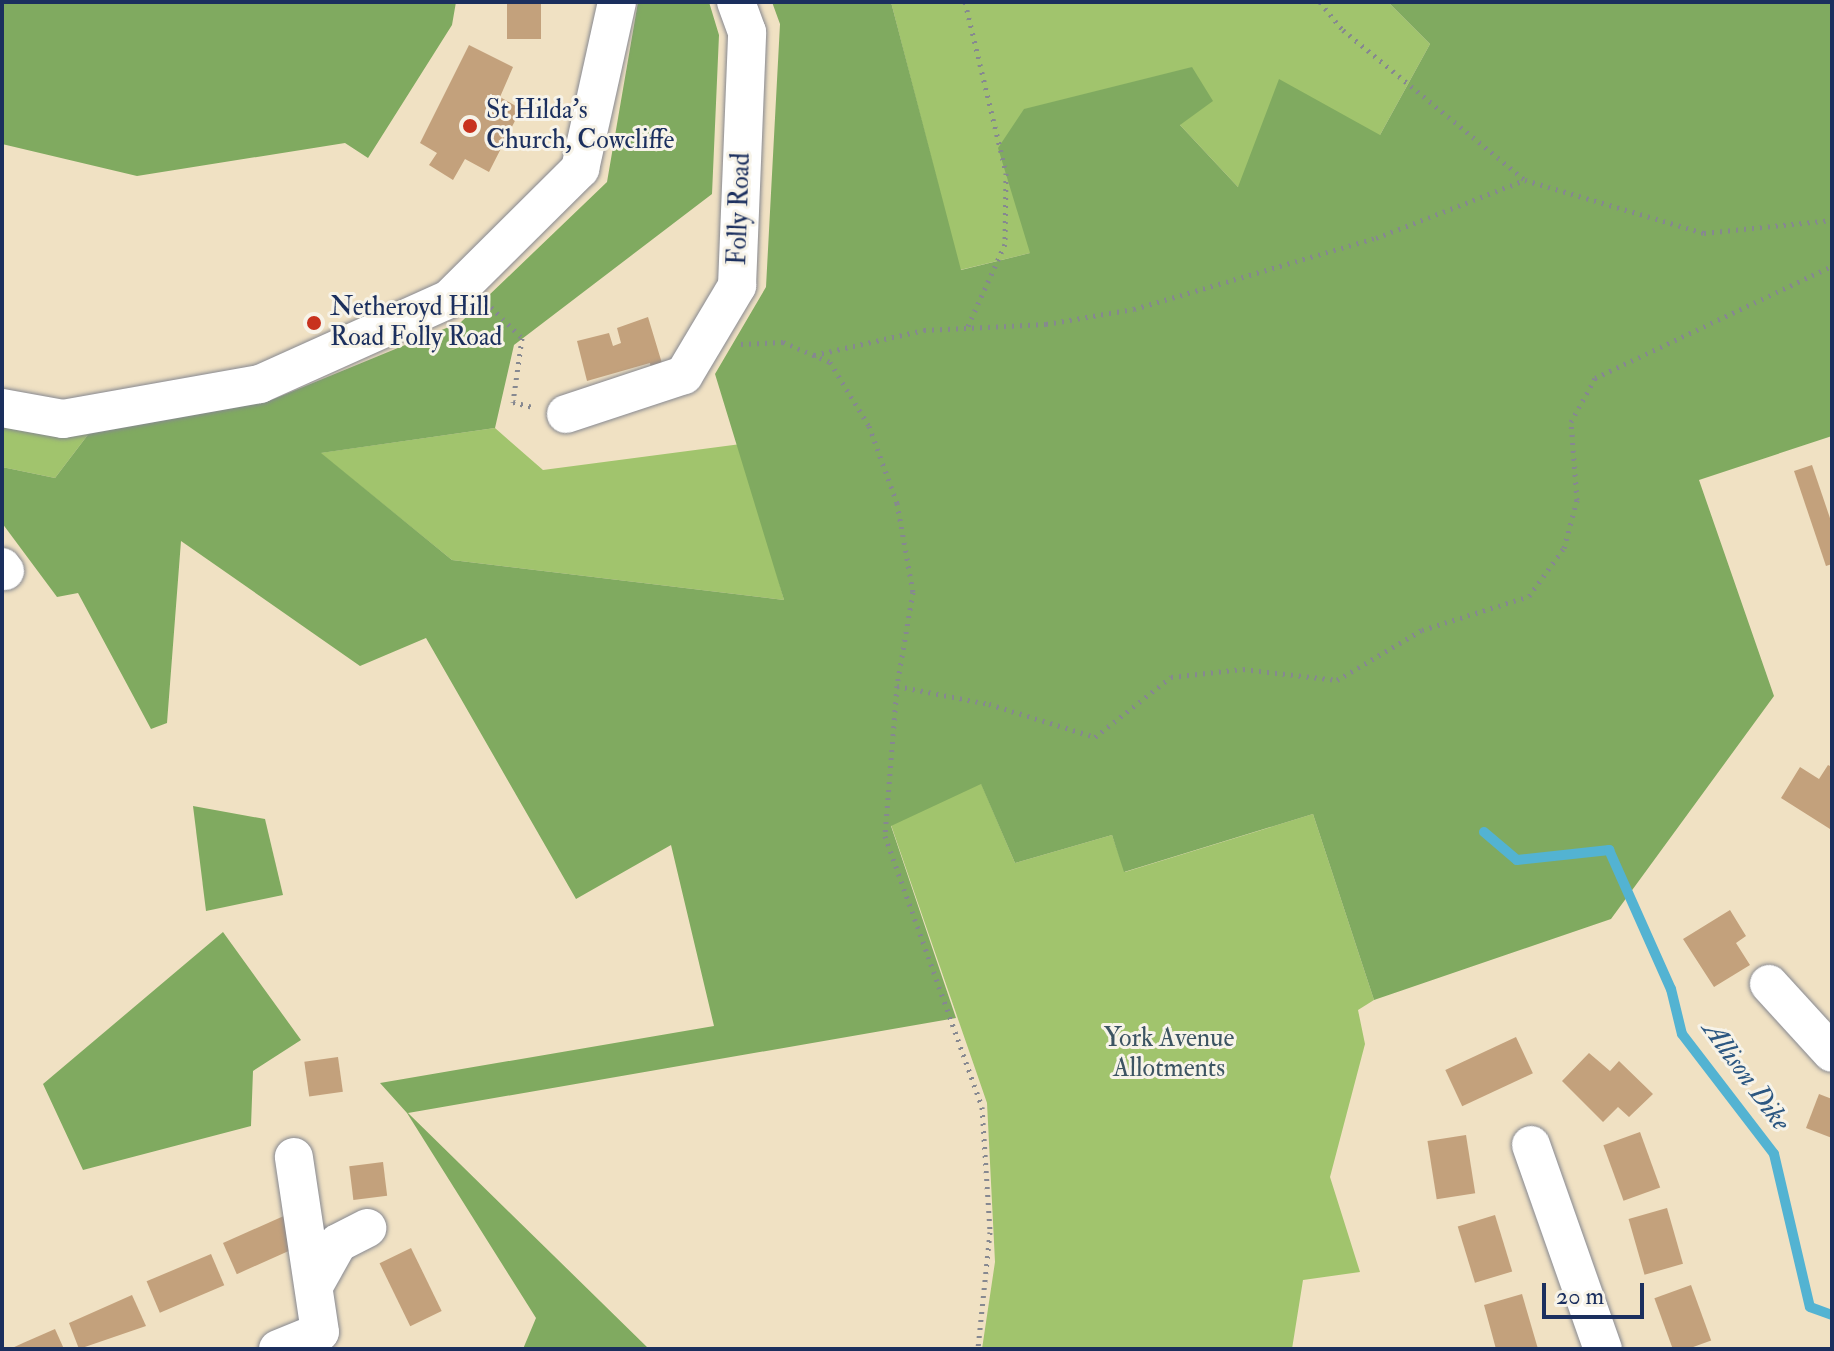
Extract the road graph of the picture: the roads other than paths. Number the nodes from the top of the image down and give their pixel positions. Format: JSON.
{"nodes":[{"id":1,"x":617,"y":2,"type":"edge"},
{"id":2,"x":736,"y":2,"type":"edge"},
{"id":3,"x":2,"y":408,"type":"edge"},
{"id":4,"x":566,"y":414,"type":"road end"},
{"id":5,"x":1769,"y":984,"type":"dead end"},
{"id":6,"x":1832,"y":1053,"type":"edge"},
{"id":7,"x":1531,"y":1145,"type":"dead end"},
{"id":8,"x":294,"y":1157,"type":"dead end"},
{"id":9,"x":367,"y":1228,"type":"dead end"},
{"id":10,"x":314,"y":1286,"type":"junction"},
{"id":11,"x":278,"y":1349,"type":"edge"},
{"id":12,"x":1603,"y":1349,"type":"edge"}],
"edges":[{"from":1,"to":3,"type":"street"},
{"from":2,"to":4,"type":"street","name":"Folly Road"},
{"from":5,"to":6,"type":"street"},
{"from":7,"to":12,"type":"street"},
{"from":8,"to":10,"type":"street"},
{"from":9,"to":10,"type":"street"},
{"from":10,"to":11,"type":"street"}]}
